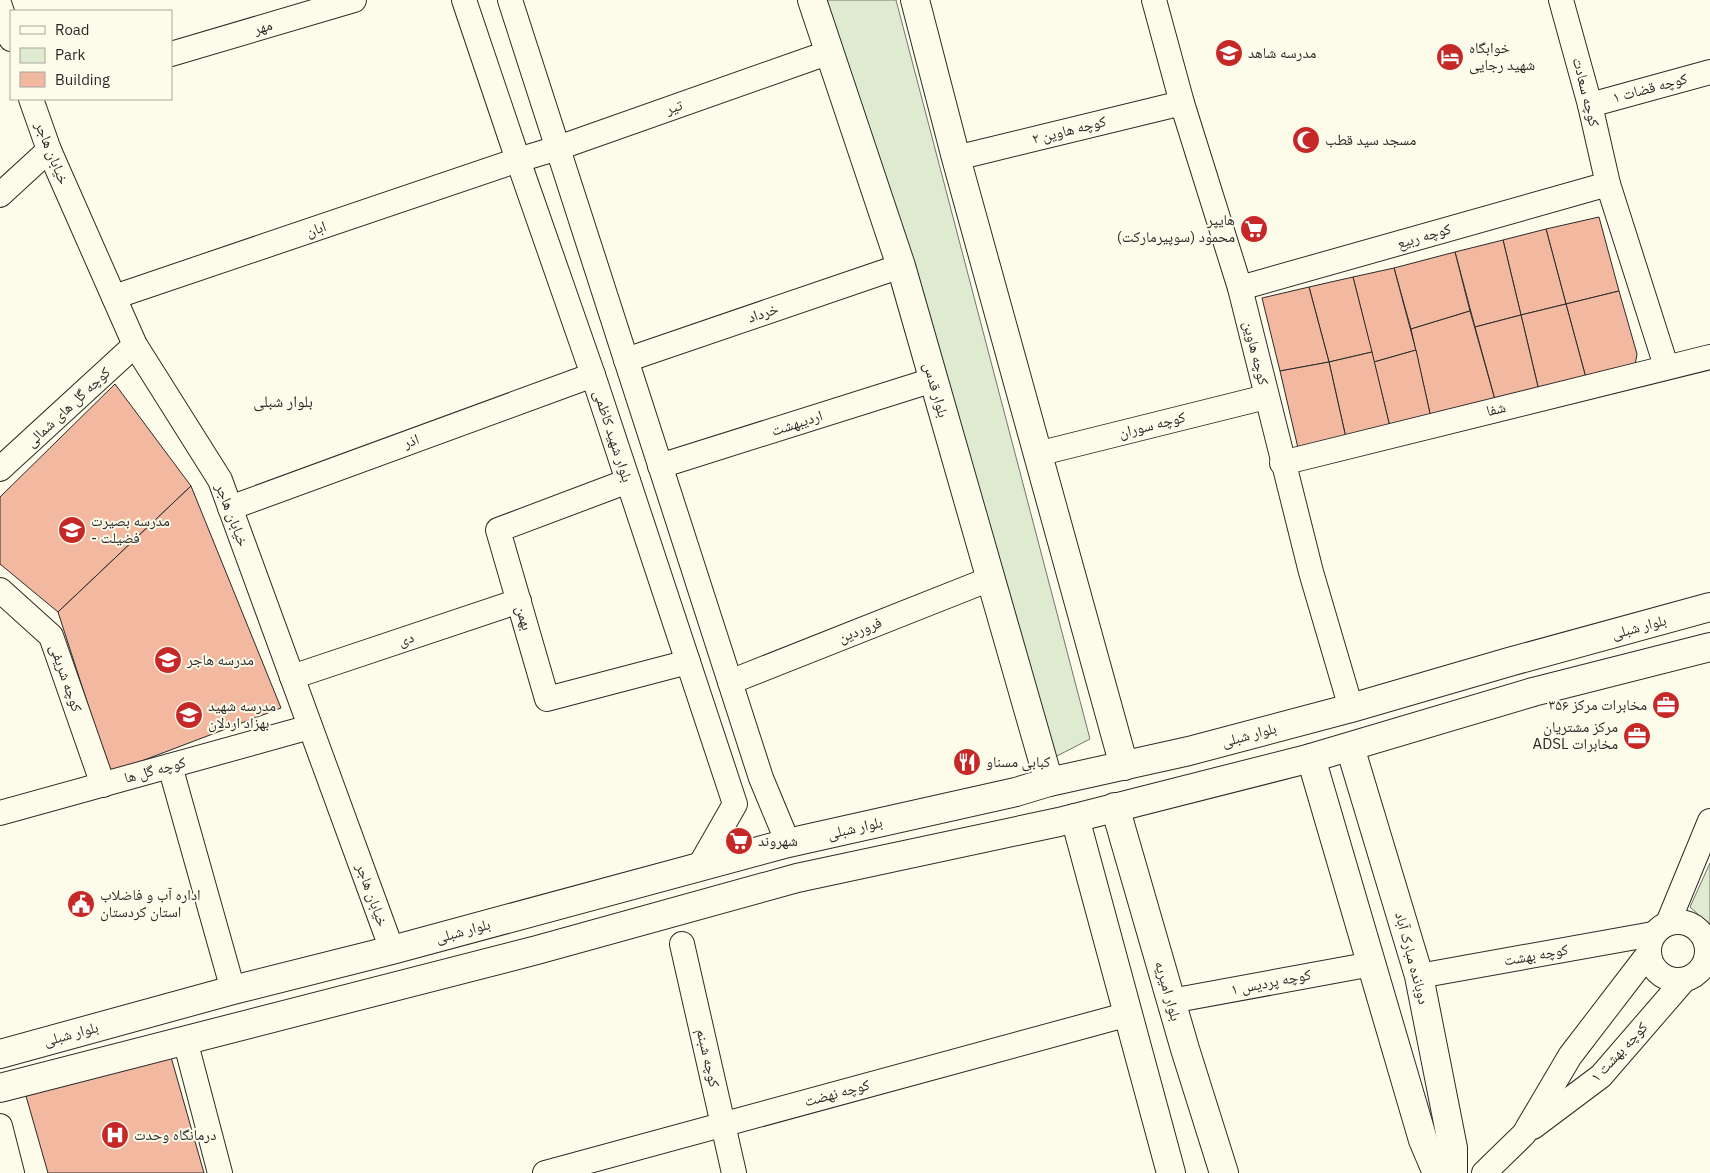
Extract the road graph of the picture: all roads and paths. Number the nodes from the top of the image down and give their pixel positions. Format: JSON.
{"nodes":[{"id":1,"x":354,"y":0,"type":"edge"},
{"id":2,"x":464,"y":0,"type":"edge"},
{"id":3,"x":510,"y":0,"type":"edge"},
{"id":4,"x":812,"y":0,"type":"edge"},
{"id":5,"x":915,"y":0,"type":"edge"},
{"id":6,"x":1154,"y":0,"type":"edge"},
{"id":7,"x":1562,"y":0,"type":"edge"},
{"id":8,"x":0,"y":6,"type":"edge"},
{"id":9,"x":10,"y":36,"type":"edge"},
{"id":10,"x":830,"y":52,"type":"junction"},
{"id":11,"x":172,"y":54,"type":"edge"},
{"id":12,"x":1710,"y":72,"type":"edge"},
{"id":13,"x":31,"y":100,"type":"edge"},
{"id":14,"x":1182,"y":103,"type":"junction"},
{"id":15,"x":1590,"y":105,"type":"junction"},
{"id":16,"x":558,"y":148,"type":"junction"},
{"id":17,"x":49,"y":150,"type":"junction"},
{"id":18,"x":956,"y":158,"type":"junction"},
{"id":19,"x":518,"y":160,"type":"junction"},
{"id":20,"x":1608,"y":184,"type":"junction"},
{"id":21,"x":0,"y":196,"type":"edge"},
{"id":22,"x":901,"y":266,"type":"junction"},
{"id":23,"x":1240,"y":288,"type":"junction"},
{"id":24,"x":114,"y":297,"type":"junction"},
{"id":25,"x":136,"y":345,"type":"junction"},
{"id":26,"x":1710,"y":357,"type":"edge"},
{"id":27,"x":626,"y":360,"type":"junction"},
{"id":28,"x":1666,"y":366,"type":"junction"},
{"id":29,"x":593,"y":375,"type":"junction"},
{"id":30,"x":933,"y":380,"type":"junction"},
{"id":31,"x":1266,"y":397,"type":"junction"},
{"id":32,"x":1037,"y":454,"type":"junction"},
{"id":33,"x":1282,"y":463,"type":"junction"},
{"id":34,"x":660,"y":466,"type":"junction"},
{"id":35,"x":0,"y":469,"type":"edge"},
{"id":36,"x":628,"y":481,"type":"junction"},
{"id":37,"x":230,"y":508,"type":"junction"},
{"id":38,"x":990,"y":579,"type":"junction"},
{"id":39,"x":0,"y":590,"type":"edge"},
{"id":40,"x":519,"y":601,"type":"junction"},
{"id":41,"x":1710,"y":607,"type":"edge"},
{"id":42,"x":1710,"y":647,"type":"edge"},
{"id":43,"x":688,"y":662,"type":"junction"},
{"id":44,"x":292,"y":677,"type":"junction"},
{"id":45,"x":730,"y":682,"type":"junction"},
{"id":46,"x":1351,"y":708,"type":"junction"},
{"id":47,"x":310,"y":727,"type":"junction"},
{"id":48,"x":1350,"y":747,"type":"junction"},
{"id":49,"x":1311,"y":758,"type":"junction"},
{"id":50,"x":170,"y":766,"type":"junction"},
{"id":51,"x":1124,"y":766,"type":"junction"},
{"id":52,"x":1049,"y":782,"type":"junction"},
{"id":53,"x":103,"y":784,"type":"junction"},
{"id":54,"x":1115,"y":807,"type":"junction"},
{"id":55,"x":0,"y":813,"type":"edge"},
{"id":56,"x":1075,"y":818,"type":"junction"},
{"id":57,"x":1710,"y":821,"type":"edge"},
{"id":58,"x":788,"y":843,"type":"junction"},
{"id":59,"x":699,"y":867,"type":"junction"},
{"id":60,"x":1657,"y":937,"type":"junction"},
{"id":61,"x":682,"y":944,"type":"dead end"},
{"id":62,"x":392,"y":950,"type":"junction"},
{"id":63,"x":1372,"y":964,"type":"junction"},
{"id":64,"x":1702,"y":969,"type":"edge"},
{"id":65,"x":1419,"y":976,"type":"junction"},
{"id":66,"x":233,"y":990,"type":"junction"},
{"id":67,"x":1171,"y":1001,"type":"junction"},
{"id":68,"x":1129,"y":1014,"type":"junction"},
{"id":69,"x":185,"y":1040,"type":"junction"},
{"id":70,"x":0,"y":1054,"type":"edge"},
{"id":71,"x":0,"y":1088,"type":"edge"},
{"id":72,"x":723,"y":1125,"type":"junction"},
{"id":73,"x":0,"y":1126,"type":"edge"},
{"id":74,"x":1524,"y":1134,"type":"junction"},
{"id":75,"x":12,"y":1173,"type":"edge"},
{"id":76,"x":220,"y":1173,"type":"edge"},
{"id":77,"x":544,"y":1173,"type":"edge"},
{"id":78,"x":734,"y":1173,"type":"edge"},
{"id":79,"x":1171,"y":1173,"type":"edge"},
{"id":80,"x":1224,"y":1173,"type":"edge"},
{"id":81,"x":1437,"y":1173,"type":"edge"},
{"id":82,"x":1453,"y":1173,"type":"edge"},
{"id":83,"x":1484,"y":1173,"type":"edge"}],
"edges":[{"from":1,"to":11,"type":"street","name":"مهر"},
{"from":2,"to":19,"type":"street","name":"بلوار شهید کاظمی"},
{"from":3,"to":16,"type":"street"},
{"from":4,"to":10,"type":"street","name":"بلوار قدس"},
{"from":5,"to":18,"type":"street"},
{"from":6,"to":14,"type":"street","name":"کوچه هاوین"},
{"from":7,"to":15,"type":"street","name":"کوچه سعادت"},
{"from":8,"to":9,"type":"street"},
{"from":10,"to":16,"type":"street","name":"تیر"},
{"from":10,"to":22,"type":"street","name":"بلوار قدس"},
{"from":12,"to":15,"type":"street","name":"کوچه قضات ۱"},
{"from":13,"to":17,"type":"street","name":"خیابان هاجر"},
{"from":14,"to":18,"type":"street","name":"کوچه هاوین ۲"},
{"from":14,"to":23,"type":"street","name":"کوچه هاوین"},
{"from":15,"to":20,"type":"street","name":"کوچه سعادت"},
{"from":16,"to":19,"type":"street","name":"تیر"},
{"from":16,"to":27,"type":"street"},
{"from":17,"to":21,"type":"street"},
{"from":17,"to":24,"type":"street","name":"خیابان هاجر"},
{"from":18,"to":32,"type":"street"},
{"from":19,"to":24,"type":"street","name":"ابان"},
{"from":19,"to":29,"type":"street","name":"بلوار شهید کاظمی"},
{"from":20,"to":23,"type":"street","name":"کوچه ربیع"},
{"from":20,"to":28,"type":"street","name":"کوچه سعادت"},
{"from":22,"to":27,"type":"street","name":"خرداد"},
{"from":22,"to":30,"type":"street","name":"بلوار قدس"},
{"from":23,"to":31,"type":"street","name":"کوچه هاوین"},
{"from":24,"to":25,"type":"street","name":"خیابان هاجر"},
{"from":25,"to":35,"type":"street","name":"کوچه گل های شمالی"},
{"from":25,"to":37,"type":"street","name":"خیابان هاجر"},
{"from":26,"to":28,"type":"street","name":"شفا"},
{"from":27,"to":34,"type":"street"},
{"from":28,"to":33,"type":"street","name":"شفا"},
{"from":29,"to":36,"type":"street","name":"بلوار شهید کاظمی"},
{"from":29,"to":37,"type":"street","name":"اذر"},
{"from":30,"to":34,"type":"street","name":"اردیبهشت"},
{"from":30,"to":38,"type":"street","name":"بلوار قدس"},
{"from":31,"to":32,"type":"street","name":"کوچه سوران"},
{"from":31,"to":33,"type":"street","name":"کوچه هاوین"},
{"from":32,"to":51,"type":"street"},
{"from":33,"to":46,"type":"street","name":"کوچه هاوین"},
{"from":34,"to":45,"type":"street"},
{"from":36,"to":40,"type":"street","name":"بهمن"},
{"from":36,"to":43,"type":"street","name":"بلوار شهید کاظمی"},
{"from":37,"to":44,"type":"street","name":"خیابان هاجر"},
{"from":38,"to":45,"type":"street","name":"فروردین"},
{"from":38,"to":52,"type":"street","name":"بلوار قدس"},
{"from":39,"to":53,"type":"street","name":"کوچه شریفی"},
{"from":40,"to":43,"type":"street","name":"بهمن"},
{"from":40,"to":44,"type":"street","name":"دی"},
{"from":41,"to":46,"type":"street","name":"بلوار شبلی"},
{"from":42,"to":48,"type":"street"},
{"from":43,"to":59,"type":"street","name":"بلوار شهید کاظمی"},
{"from":44,"to":47,"type":"street","name":"خیابان هاجر"},
{"from":45,"to":58,"type":"street"},
{"from":46,"to":51,"type":"street","name":"بلوار شبلی"},
{"from":47,"to":50,"type":"street","name":"کوچه گل ها"},
{"from":47,"to":62,"type":"street","name":"خیابان هاجر"},
{"from":48,"to":49,"type":"street"},
{"from":48,"to":65,"type":"street","name":"دوبانده مبارک آباد"},
{"from":49,"to":54,"type":"street"},
{"from":49,"to":63,"type":"street"},
{"from":50,"to":53,"type":"street","name":"کوچه گل ها"},
{"from":50,"to":66,"type":"street"},
{"from":51,"to":52,"type":"street","name":"بلوار شبلی"},
{"from":52,"to":58,"type":"street","name":"بلوار شبلی"},
{"from":53,"to":55,"type":"street","name":"کوچه گل ها"},
{"from":54,"to":56,"type":"street"},
{"from":54,"to":67,"type":"street","name":"بلوار امیریه"},
{"from":56,"to":68,"type":"street"},
{"from":56,"to":69,"type":"street"},
{"from":57,"to":60,"type":"street"},
{"from":58,"to":59,"type":"street","name":"بلوار شبلی"},
{"from":59,"to":62,"type":"street","name":"بلوار شبلی"},
{"from":60,"to":64,"type":"street"},
{"from":60,"to":64,"type":"street"},
{"from":60,"to":65,"type":"street","name":"کوچه بهشت"},
{"from":60,"to":74,"type":"street"},
{"from":61,"to":72,"type":"street","name":"کوچه شبنم"},
{"from":62,"to":66,"type":"street","name":"بلوار شبلی"},
{"from":63,"to":67,"type":"street","name":"کوچه پردیس ۱"},
{"from":63,"to":81,"type":"street"},
{"from":64,"to":74,"type":"street","name":"کوچه بهشت ۱"},
{"from":65,"to":82,"type":"street","name":"دوبانده مبارک آباد"},
{"from":66,"to":70,"type":"street","name":"بلوار شبلی"},
{"from":67,"to":80,"type":"street","name":"بلوار امیریه"},
{"from":68,"to":72,"type":"street","name":"کوچه نهضت"},
{"from":68,"to":79,"type":"street"},
{"from":69,"to":71,"type":"street"},
{"from":69,"to":76,"type":"street"},
{"from":72,"to":77,"type":"street","name":"کوچه نهضت"},
{"from":72,"to":78,"type":"street","name":"کوچه شبنم"},
{"from":73,"to":75,"type":"street"},
{"from":74,"to":83,"type":"street"}]}
